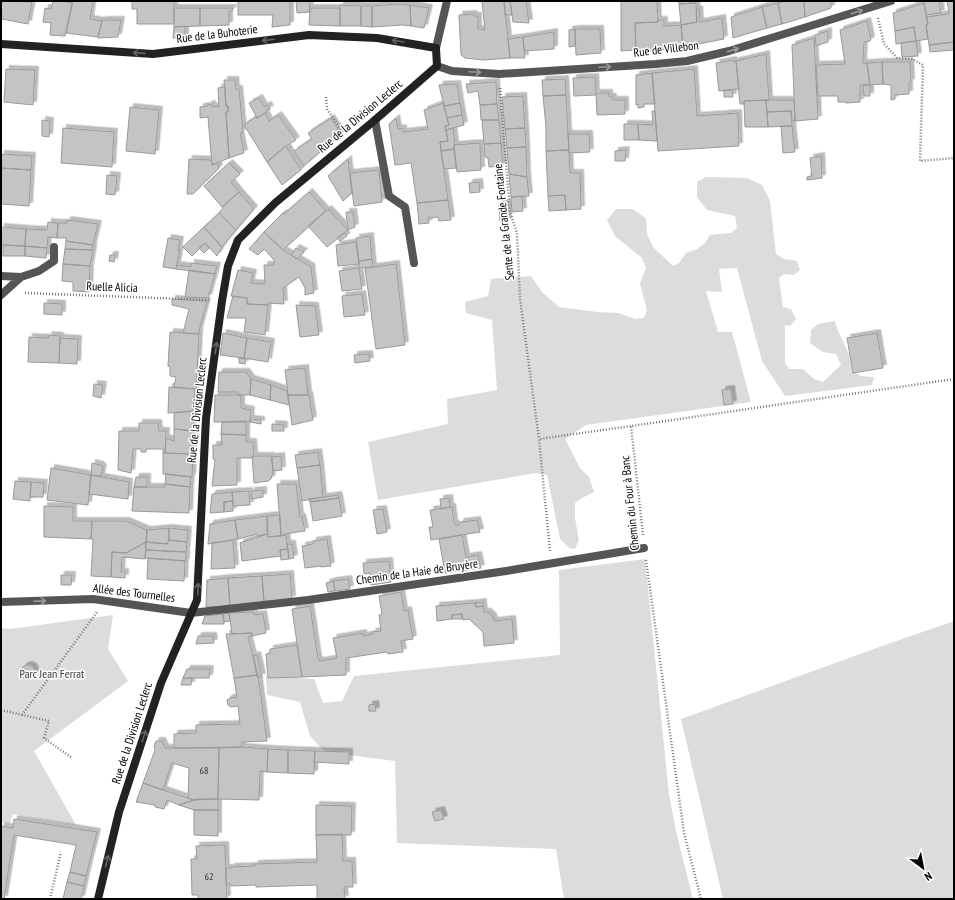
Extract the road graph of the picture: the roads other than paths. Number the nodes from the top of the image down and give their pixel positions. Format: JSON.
{"nodes":[{"id":1,"x":446,"y":1,"type":"edge"},
{"id":2,"x":891,"y":1,"type":"edge"},
{"id":3,"x":1,"y":44,"type":"edge"},
{"id":4,"x":436,"y":48,"type":"junction"},
{"id":5,"x":437,"y":66,"type":"junction"},
{"id":6,"x":375,"y":120,"type":"junction"},
{"id":7,"x":54,"y":247,"type":"dead end"},
{"id":8,"x":414,"y":263,"type":"dead end"},
{"id":9,"x":1,"y":276,"type":"edge"},
{"id":10,"x":21,"y":277,"type":"junction"},
{"id":11,"x":3,"y":294,"type":"edge"},
{"id":12,"x":644,"y":548,"type":"road end"},
{"id":13,"x":1,"y":602,"type":"edge"},
{"id":14,"x":191,"y":613,"type":"junction"},
{"id":15,"x":98,"y":899,"type":"edge"}],
"edges":[{"from":1,"to":4,"type":"street"},
{"from":5,"to":2,"type":"street","name":"Rue de Villebon","one_way":true},
{"from":4,"to":3,"type":"main road","name":"Rue de la Buhoterie","one_way":true},
{"from":4,"to":5,"type":"main road"},
{"from":5,"to":6,"type":"main road","name":"Rue de la Division Leclerc"},
{"from":6,"to":8,"type":"street"},
{"from":14,"to":6,"type":"main road","name":"Rue de la Division Leclerc","one_way":true},
{"from":7,"to":10,"type":"street"},
{"from":9,"to":10,"type":"street"},
{"from":10,"to":11,"type":"street"},
{"from":12,"to":14,"type":"street","name":"Chemin de la Haie de Bruyère"},
{"from":13,"to":14,"type":"street","name":"Allée des Tournelles","one_way":true},
{"from":15,"to":14,"type":"main road","name":"Rue de la Division Leclerc","one_way":true}]}
